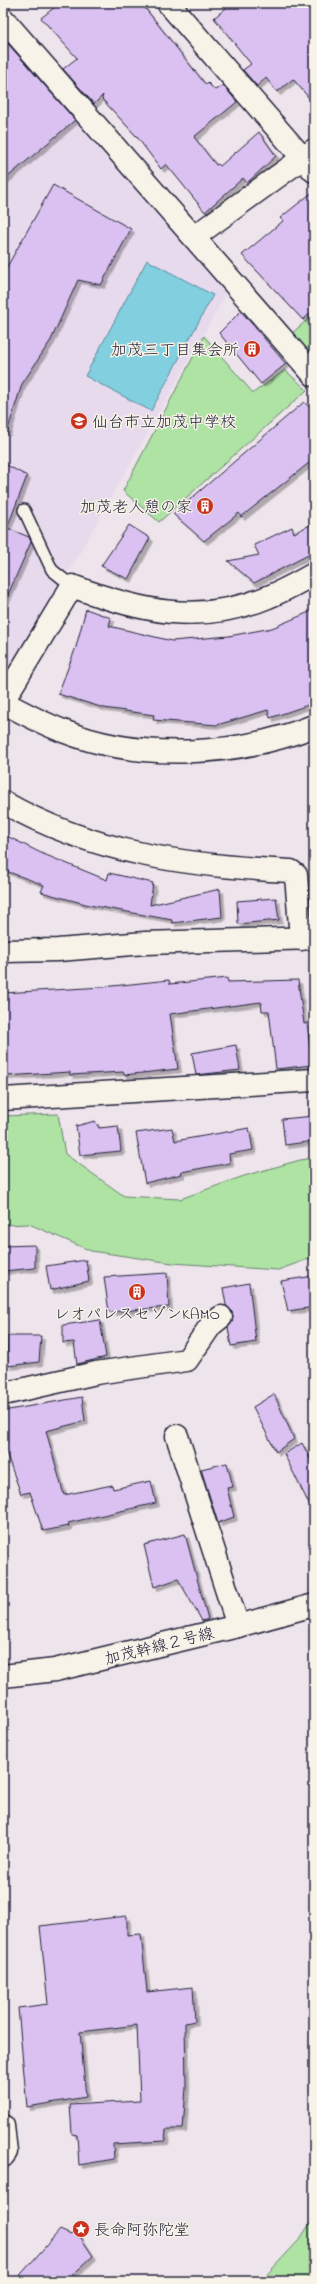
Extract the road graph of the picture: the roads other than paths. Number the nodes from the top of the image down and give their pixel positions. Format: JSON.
{"nodes":[{"id":1,"x":168,"y":3,"type":"edge"},
{"id":2,"x":3,"y":19,"type":"edge"},
{"id":3,"x":310,"y":160,"type":"edge"},
{"id":4,"x":194,"y":237,"type":"junction"},
{"id":5,"x":314,"y":375,"type":"edge"},
{"id":6,"x":24,"y":510,"type":"dead end"},
{"id":7,"x":314,"y":574,"type":"edge"},
{"id":8,"x":72,"y":586,"type":"junction"},
{"id":9,"x":3,"y":701,"type":"edge"},
{"id":10,"x":314,"y":726,"type":"edge"},
{"id":11,"x":3,"y":802,"type":"edge"},
{"id":12,"x":307,"y":938,"type":"edge"},
{"id":13,"x":3,"y":951,"type":"edge"},
{"id":14,"x":314,"y":1080,"type":"edge"},
{"id":15,"x":3,"y":1099,"type":"edge"},
{"id":16,"x":221,"y":1317,"type":"dead end"},
{"id":17,"x":3,"y":1394,"type":"edge"},
{"id":18,"x":177,"y":1436,"type":"dead end"},
{"id":19,"x":314,"y":1605,"type":"edge"},
{"id":20,"x":238,"y":1626,"type":"junction"},
{"id":21,"x":3,"y":1676,"type":"edge"},
{"id":22,"x":3,"y":2126,"type":"edge"},
{"id":23,"x":3,"y":2156,"type":"edge"}],
"edges":[{"from":1,"to":3,"type":"street"},
{"from":2,"to":4,"type":"street"},
{"from":3,"to":4,"type":"street"},
{"from":4,"to":5,"type":"street"},
{"from":6,"to":8,"type":"lane"},
{"from":7,"to":8,"type":"street"},
{"from":8,"to":9,"type":"street"},
{"from":9,"to":10,"type":"street"},
{"from":11,"to":12,"type":"street"},
{"from":12,"to":13,"type":"street"},
{"from":14,"to":15,"type":"street"},
{"from":16,"to":17,"type":"street"},
{"from":18,"to":20,"type":"street"},
{"from":19,"to":20,"type":"street","name":"加茂幹線２号線"},
{"from":20,"to":21,"type":"street","name":"加茂幹線２号線"},
{"from":22,"to":23,"type":"street"}]}
